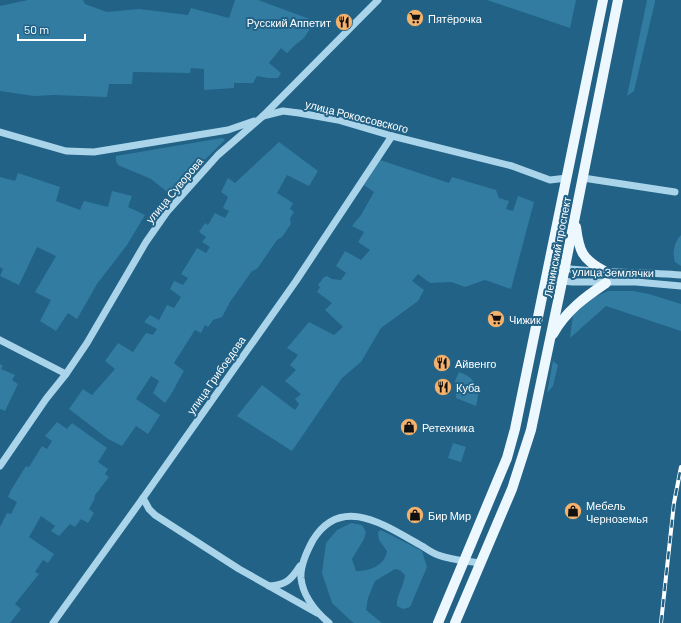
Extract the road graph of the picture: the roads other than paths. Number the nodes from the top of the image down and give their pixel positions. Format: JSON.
{"nodes":[{"id":1,"x":378,"y":0,"type":"edge"},
{"id":2,"x":603,"y":0,"type":"edge"},
{"id":3,"x":618,"y":0,"type":"edge"},
{"id":4,"x":263,"y":116,"type":"junction"},
{"id":5,"x":0,"y":132,"type":"edge"},
{"id":6,"x":392,"y":136,"type":"junction"},
{"id":7,"x":567,"y":178,"type":"junction"},
{"id":8,"x":583,"y":178,"type":"junction"},
{"id":9,"x":675,"y":192,"type":"dead end"},
{"id":10,"x":575,"y":216,"type":"junction"},
{"id":11,"x":549,"y":266,"type":"junction"},
{"id":12,"x":565,"y":269,"type":"junction"},
{"id":13,"x":604,"y":271,"type":"junction"},
{"id":14,"x":681,"y":275,"type":"edge"},
{"id":15,"x":546,"y":279,"type":"junction"},
{"id":16,"x":562,"y":282,"type":"junction"},
{"id":17,"x":606,"y":283,"type":"junction"},
{"id":18,"x":681,"y":286,"type":"edge"},
{"id":19,"x":0,"y":340,"type":"edge"},
{"id":20,"x":549,"y":343,"type":"junction"},
{"id":21,"x":66,"y":374,"type":"junction"},
{"id":22,"x":0,"y":466,"type":"edge"},
{"id":23,"x":143,"y":498,"type":"junction"},
{"id":24,"x":463,"y":561,"type":"junction"},
{"id":25,"x":303,"y":563,"type":"junction"},
{"id":26,"x":480,"y":563,"type":"junction"},
{"id":27,"x":269,"y":586,"type":"junction"},
{"id":28,"x":318,"y":613,"type":"junction"},
{"id":29,"x":52,"y":623,"type":"edge"},
{"id":30,"x":329,"y":623,"type":"edge"},
{"id":31,"x":438,"y":623,"type":"edge"},
{"id":32,"x":455,"y":623,"type":"edge"}],
"edges":[{"from":1,"to":4,"type":"street","name":"улица Суворова"},
{"from":2,"to":7,"type":"main road","name":"Ленинский проспект"},
{"from":3,"to":8,"type":"main road","name":"Ленинский проспект"},
{"from":4,"to":5,"type":"street","name":"улица Рокоссовского"},
{"from":4,"to":6,"type":"street","name":"улица Рокоссовского"},
{"from":4,"to":21,"type":"street","name":"улица Суворова"},
{"from":6,"to":7,"type":"street","name":"улица Рокоссовского"},
{"from":6,"to":23,"type":"street","name":"улица Грибоедова"},
{"from":7,"to":11,"type":"main road","name":"Ленинский проспект"},
{"from":8,"to":9,"type":"street"},
{"from":8,"to":10,"type":"main road","name":"Ленинский проспект"},
{"from":10,"to":12,"type":"main road","name":"Ленинский проспект"},
{"from":10,"to":13,"type":"main road"},
{"from":11,"to":12,"type":"street","name":"улица Землячки"},
{"from":11,"to":15,"type":"main road","name":"Ленинский проспект"},
{"from":12,"to":13,"type":"street","name":"улица Землячки"},
{"from":12,"to":16,"type":"main road","name":"Ленинский проспект"},
{"from":13,"to":14,"type":"street","name":"улица Землячки"},
{"from":15,"to":16,"type":"street","name":"улица Землячки"},
{"from":15,"to":24,"type":"main road","name":"Ленинский проспект"},
{"from":16,"to":17,"type":"street","name":"улица Землячки"},
{"from":16,"to":20,"type":"main road","name":"Ленинский проспект"},
{"from":17,"to":18,"type":"street","name":"улица Землячки"},
{"from":17,"to":20,"type":"main road"},
{"from":19,"to":21,"type":"street"},
{"from":20,"to":26,"type":"main road","name":"Ленинский проспект"},
{"from":21,"to":22,"type":"street","name":"улица Суворова"},
{"from":23,"to":27,"type":"street"},
{"from":23,"to":29,"type":"street","name":"улица Грибоедова"},
{"from":24,"to":25,"type":"street"},
{"from":24,"to":26,"type":"street"},
{"from":24,"to":31,"type":"main road","name":"Ленинский проспект"},
{"from":25,"to":27,"type":"street"},
{"from":25,"to":28,"type":"street"},
{"from":26,"to":32,"type":"main road","name":"Ленинский проспект"},
{"from":27,"to":28,"type":"street"},
{"from":28,"to":30,"type":"street"}]}
